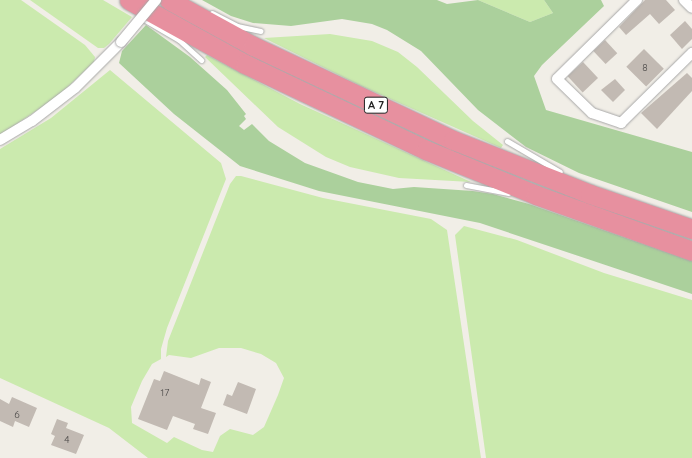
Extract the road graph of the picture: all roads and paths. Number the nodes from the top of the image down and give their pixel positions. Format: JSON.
{"nodes":[{"id":1,"x":122,"y":0,"type":"edge"},
{"id":2,"x":156,"y":0,"type":"edge"},
{"id":3,"x":174,"y":0,"type":"edge"},
{"id":4,"x":637,"y":0,"type":"edge"},
{"id":5,"x":684,"y":0,"type":"edge"},
{"id":6,"x":178,"y":1,"type":"edge"},
{"id":7,"x":131,"y":7,"type":"edge"},
{"id":8,"x":692,"y":8,"type":"edge"},
{"id":9,"x":206,"y":10,"type":"dead end"},
{"id":10,"x":260,"y":31,"type":"dead end"},
{"id":11,"x":692,"y":53,"type":"edge"},
{"id":12,"x":201,"y":60,"type":"dead end"},
{"id":13,"x":0,"y":140,"type":"edge"},
{"id":14,"x":507,"y":142,"type":"dead end"},
{"id":15,"x":568,"y":177,"type":"dead end"},
{"id":16,"x":574,"y":180,"type":"dead end"},
{"id":17,"x":466,"y":185,"type":"dead end"},
{"id":18,"x":590,"y":194,"type":"junction"},
{"id":19,"x":516,"y":195,"type":"dead end"},
{"id":20,"x":692,"y":229,"type":"edge"},
{"id":21,"x":692,"y":251,"type":"edge"}],
"edges":[{"from":1,"to":7,"type":"lane"},
{"from":2,"to":13,"type":"street","bridge":true},
{"from":3,"to":6,"type":"lane"},
{"from":4,"to":11,"type":"street"},
{"from":5,"to":8,"type":"street"},
{"from":6,"to":18,"type":"highway","number":"A 7"},
{"from":7,"to":12,"type":"lane"},
{"from":7,"to":21,"type":"highway","number":"A 7"},
{"from":9,"to":10,"type":"lane"},
{"from":14,"to":15,"type":"lane"},
{"from":16,"to":18,"type":"lane"},
{"from":17,"to":19,"type":"lane"},
{"from":18,"to":20,"type":"highway","number":"A 7"}]}
